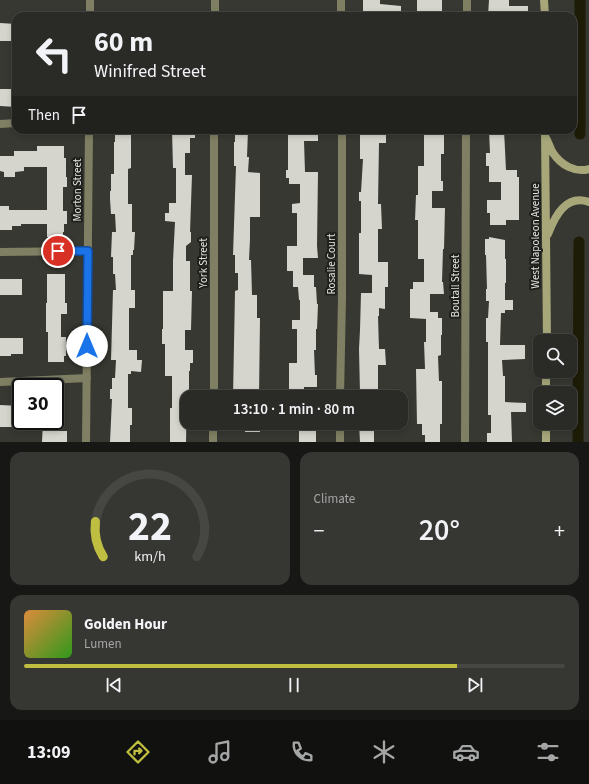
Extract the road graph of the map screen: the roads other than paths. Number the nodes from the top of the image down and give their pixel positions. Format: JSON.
{"nodes":[{"id":1,"x":90,"y":0,"type":"edge"},
{"id":2,"x":215,"y":0,"type":"edge"},
{"id":3,"x":342,"y":0,"type":"edge"},
{"id":4,"x":467,"y":0,"type":"edge"},
{"id":5,"x":544,"y":0,"type":"edge"},
{"id":6,"x":90,"y":12,"type":"edge"},
{"id":7,"x":215,"y":12,"type":"edge"},
{"id":8,"x":342,"y":12,"type":"edge"},
{"id":9,"x":467,"y":12,"type":"edge"},
{"id":10,"x":545,"y":12,"type":"edge"},
{"id":11,"x":0,"y":124,"type":"edge"},
{"id":12,"x":12,"y":124,"type":"edge"},
{"id":13,"x":89,"y":134,"type":"edge"},
{"id":14,"x":214,"y":134,"type":"edge"},
{"id":15,"x":342,"y":134,"type":"edge"},
{"id":16,"x":466,"y":134,"type":"edge"},
{"id":17,"x":545,"y":134,"type":"edge"},
{"id":18,"x":545,"y":134,"type":"edge"},
{"id":19,"x":589,"y":169,"type":"edge"},
{"id":20,"x":589,"y":202,"type":"edge"},
{"id":21,"x":546,"y":240,"type":"junction"},
{"id":22,"x":88,"y":251,"type":"junction"},
{"id":23,"x":0,"y":252,"type":"edge"},
{"id":24,"x":546,"y":334,"type":"edge"},
{"id":25,"x":87,"y":378,"type":"junction"},
{"id":26,"x":0,"y":382,"type":"edge"},
{"id":27,"x":214,"y":390,"type":"edge"},
{"id":28,"x":340,"y":390,"type":"edge"},
{"id":29,"x":213,"y":430,"type":"edge"},
{"id":30,"x":340,"y":430,"type":"edge"},
{"id":31,"x":546,"y":430,"type":"edge"},
{"id":32,"x":86,"y":442,"type":"edge"},
{"id":33,"x":213,"y":442,"type":"edge"},
{"id":34,"x":340,"y":442,"type":"edge"},
{"id":35,"x":465,"y":442,"type":"edge"},
{"id":36,"x":546,"y":442,"type":"edge"}],
"edges":[{"from":1,"to":6,"type":"street"},
{"from":2,"to":7,"type":"street"},
{"from":3,"to":8,"type":"street"},
{"from":4,"to":9,"type":"street"},
{"from":5,"to":10,"type":"main road"},
{"from":11,"to":12,"type":"street"},
{"from":13,"to":22,"type":"street","name":"Morton Street"},
{"from":14,"to":27,"type":"street","name":"York Street"},
{"from":15,"to":28,"type":"street","name":"Rosalie Court"},
{"from":16,"to":35,"type":"street","name":"Boutall Street"},
{"from":17,"to":19,"type":"main road"},
{"from":18,"to":21,"type":"main road","name":"West Napoleon Avenue"},
{"from":20,"to":21,"type":"main road"},
{"from":21,"to":24,"type":"main road","name":"West Napoleon Avenue"},
{"from":22,"to":23,"type":"street"},
{"from":22,"to":25,"type":"street","name":"Morton Street"},
{"from":25,"to":26,"type":"street"},
{"from":25,"to":32,"type":"street","name":"Morton Street"},
{"from":29,"to":33,"type":"street"},
{"from":30,"to":34,"type":"street"},
{"from":31,"to":36,"type":"main road"}]}
